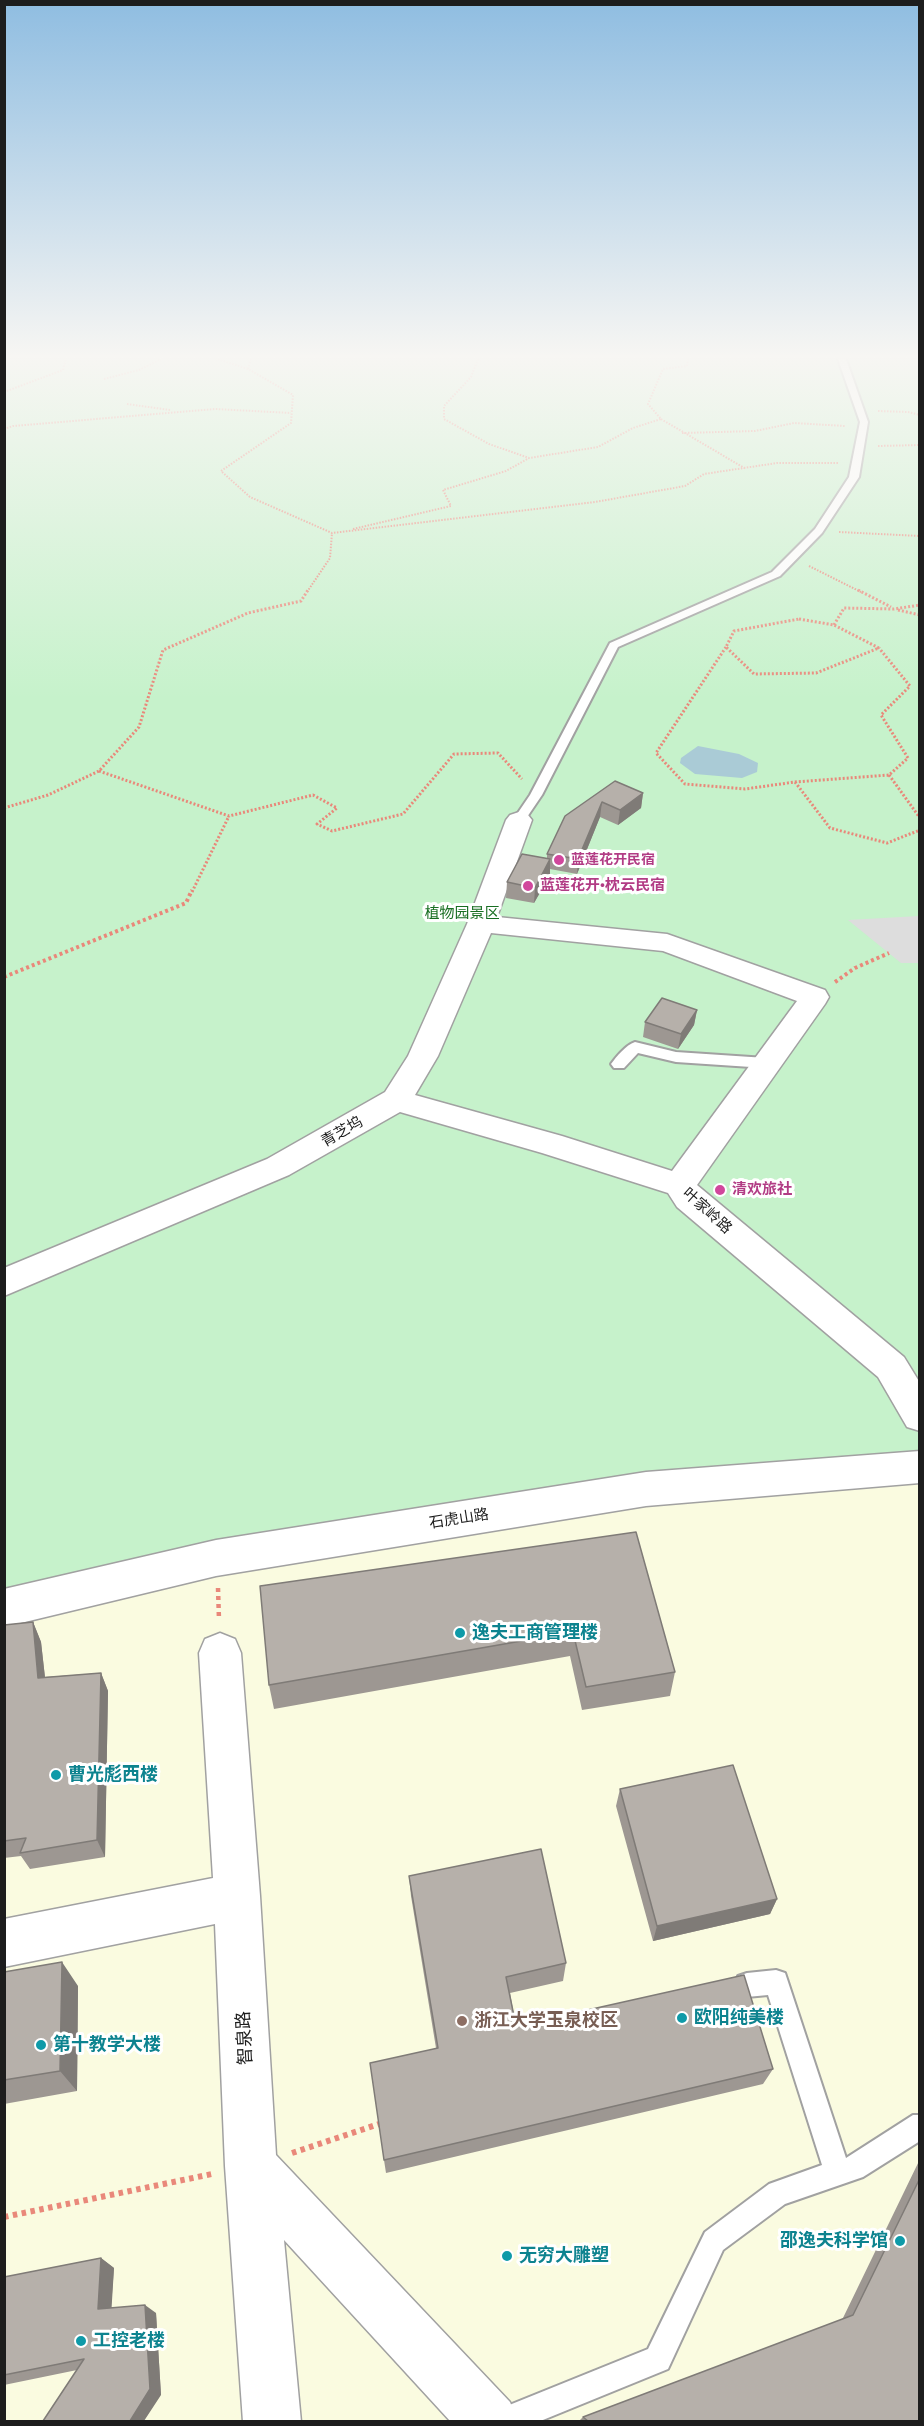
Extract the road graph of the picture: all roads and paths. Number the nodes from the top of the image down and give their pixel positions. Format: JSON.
{"nodes":[{"id":1,"x":222,"y":472,"type":"edge"},
{"id":2,"x":502,"y":472,"type":"edge"},
{"id":3,"x":719,"y":472,"type":"edge"},
{"id":4,"x":855,"y":472,"type":"edge"},
{"id":5,"x":350,"y":530,"type":"junction"},
{"id":6,"x":819,"y":531,"type":"junction"},
{"id":7,"x":332,"y":533,"type":"junction"},
{"id":8,"x":920,"y":536,"type":"edge"},
{"id":9,"x":792,"y":558,"type":"junction"},
{"id":10,"x":920,"y":605,"type":"edge"},
{"id":11,"x":894,"y":609,"type":"junction"},
{"id":12,"x":920,"y":615,"type":"edge"},
{"id":13,"x":834,"y":625,"type":"junction"},
{"id":14,"x":726,"y":647,"type":"junction"},
{"id":15,"x":879,"y":648,"type":"junction"},
{"id":16,"x":99,"y":771,"type":"junction"},
{"id":17,"x":889,"y":775,"type":"junction"},
{"id":18,"x":795,"y":782,"type":"junction"},
{"id":19,"x":536,"y":795,"type":"junction"},
{"id":20,"x":4,"y":808,"type":"edge"},
{"id":21,"x":229,"y":816,"type":"junction"},
{"id":22,"x":920,"y":818,"type":"edge"},
{"id":23,"x":519,"y":820,"type":"joint"},
{"id":24,"x":920,"y":830,"type":"edge"},
{"id":25,"x":481,"y":924,"type":"junction"},
{"id":26,"x":889,"y":953,"type":"dead end"},
{"id":27,"x":4,"y":977,"type":"edge"},
{"id":28,"x":815,"y":997,"type":"junction"},
{"id":29,"x":766,"y":1063,"type":"junction"},
{"id":30,"x":619,"y":1064,"type":"dead end"},
{"id":31,"x":396,"y":1100,"type":"junction"},
{"id":32,"x":678,"y":1185,"type":"junction"},
{"id":33,"x":4,"y":1283,"type":"edge"},
{"id":34,"x":920,"y":1416,"type":"edge"},
{"id":35,"x":920,"y":1467,"type":"edge"},
{"id":36,"x":216,"y":1558,"type":"junction"},
{"id":37,"x":4,"y":1608,"type":"edge"},
{"id":38,"x":220,"y":1653,"type":"joint"},
{"id":39,"x":237,"y":1896,"type":"junction"},
{"id":40,"x":4,"y":1944,"type":"edge"},
{"id":41,"x":747,"y":1985,"type":"edge"},
{"id":42,"x":379,"y":2124,"type":"edge"},
{"id":43,"x":920,"y":2128,"type":"edge"},
{"id":44,"x":251,"y":2166,"type":"junction"},
{"id":45,"x":838,"y":2173,"type":"junction"},
{"id":46,"x":4,"y":2217,"type":"edge"},
{"id":47,"x":272,"y":2421,"type":"edge"},
{"id":48,"x":490,"y":2421,"type":"edge"},
{"id":49,"x":502,"y":2421,"type":"edge"}],
"edges":[{"from":1,"to":7,"type":"path"},
{"from":2,"to":5,"type":"path"},
{"from":3,"to":5,"type":"path"},
{"from":4,"to":6,"type":"lane"},
{"from":5,"to":7,"type":"path"},
{"from":6,"to":8,"type":"path"},
{"from":6,"to":9,"type":"lane"},
{"from":7,"to":16,"type":"path"},
{"from":9,"to":11,"type":"path"},
{"from":9,"to":19,"type":"lane"},
{"from":10,"to":11,"type":"path"},
{"from":11,"to":12,"type":"path"},
{"from":11,"to":13,"type":"path"},
{"from":13,"to":14,"type":"path"},
{"from":13,"to":15,"type":"path"},
{"from":14,"to":15,"type":"path"},
{"from":14,"to":18,"type":"path"},
{"from":15,"to":17,"type":"path"},
{"from":16,"to":20,"type":"path"},
{"from":16,"to":21,"type":"path"},
{"from":17,"to":18,"type":"path"},
{"from":17,"to":22,"type":"path"},
{"from":18,"to":24,"type":"path"},
{"from":19,"to":21,"type":"path"},
{"from":19,"to":23,"type":"lane"},
{"from":21,"to":27,"type":"path"},
{"from":23,"to":25,"type":"street","name":"青芝坞"},
{"from":25,"to":28,"type":"street"},
{"from":25,"to":31,"type":"street","name":"青芝坞"},
{"from":26,"to":28,"type":"path"},
{"from":28,"to":29,"type":"street"},
{"from":29,"to":30,"type":"lane"},
{"from":29,"to":32,"type":"street"},
{"from":31,"to":32,"type":"street","name":"叶家岭路"},
{"from":31,"to":33,"type":"street","name":"青芝坞"},
{"from":32,"to":34,"type":"street","name":"叶家岭路"},
{"from":35,"to":36,"type":"street","name":"石虎山路"},
{"from":36,"to":37,"type":"street","name":"石虎山路"},
{"from":36,"to":38,"type":"path"},
{"from":38,"to":39,"type":"street","name":"智泉路"},
{"from":39,"to":40,"type":"street"},
{"from":39,"to":44,"type":"street","name":"智泉路"},
{"from":41,"to":45,"type":"lane"},
{"from":42,"to":44,"type":"path"},
{"from":43,"to":45,"type":"lane"},
{"from":44,"to":46,"type":"path"},
{"from":44,"to":47,"type":"street","name":"智泉路"},
{"from":44,"to":48,"type":"street"},
{"from":45,"to":49,"type":"lane"}]}
